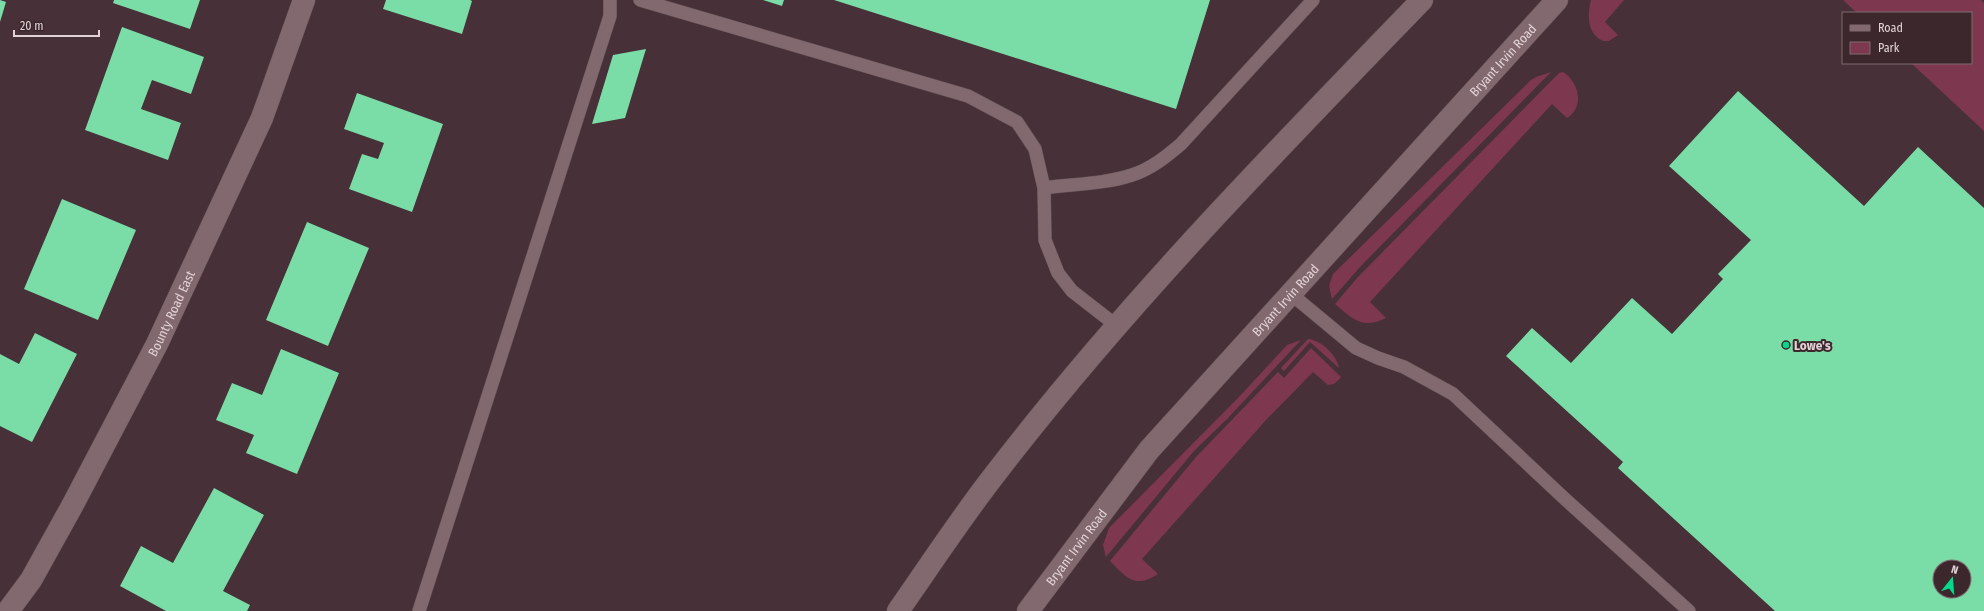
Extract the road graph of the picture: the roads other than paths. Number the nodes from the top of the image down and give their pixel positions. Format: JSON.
{"nodes":[{"id":1,"x":304,"y":0,"type":"edge"},
{"id":2,"x":610,"y":0,"type":"edge"},
{"id":3,"x":640,"y":0,"type":"edge"},
{"id":4,"x":1313,"y":0,"type":"edge"},
{"id":5,"x":1422,"y":0,"type":"edge"},
{"id":6,"x":1557,"y":0,"type":"edge"},
{"id":7,"x":1044,"y":188,"type":"junction"},
{"id":8,"x":1291,"y":294,"type":"junction"},
{"id":9,"x":1118,"y":326,"type":"junction"},
{"id":10,"x":8,"y":611,"type":"edge"},
{"id":11,"x":419,"y":611,"type":"edge"},
{"id":12,"x":898,"y":611,"type":"edge"},
{"id":13,"x":1028,"y":611,"type":"edge"},
{"id":14,"x":1689,"y":611,"type":"edge"}],
"edges":[{"from":1,"to":10,"type":"main road","name":"Bounty Road East"},
{"from":2,"to":11,"type":"lane"},
{"from":3,"to":7,"type":"lane"},
{"from":4,"to":7,"type":"lane"},
{"from":5,"to":9,"type":"main road"},
{"from":6,"to":8,"type":"main road","name":"Bryant Irvin Road"},
{"from":7,"to":9,"type":"lane"},
{"from":8,"to":13,"type":"main road","name":"Bryant Irvin Road"},
{"from":8,"to":14,"type":"lane"},
{"from":9,"to":12,"type":"main road"}]}
